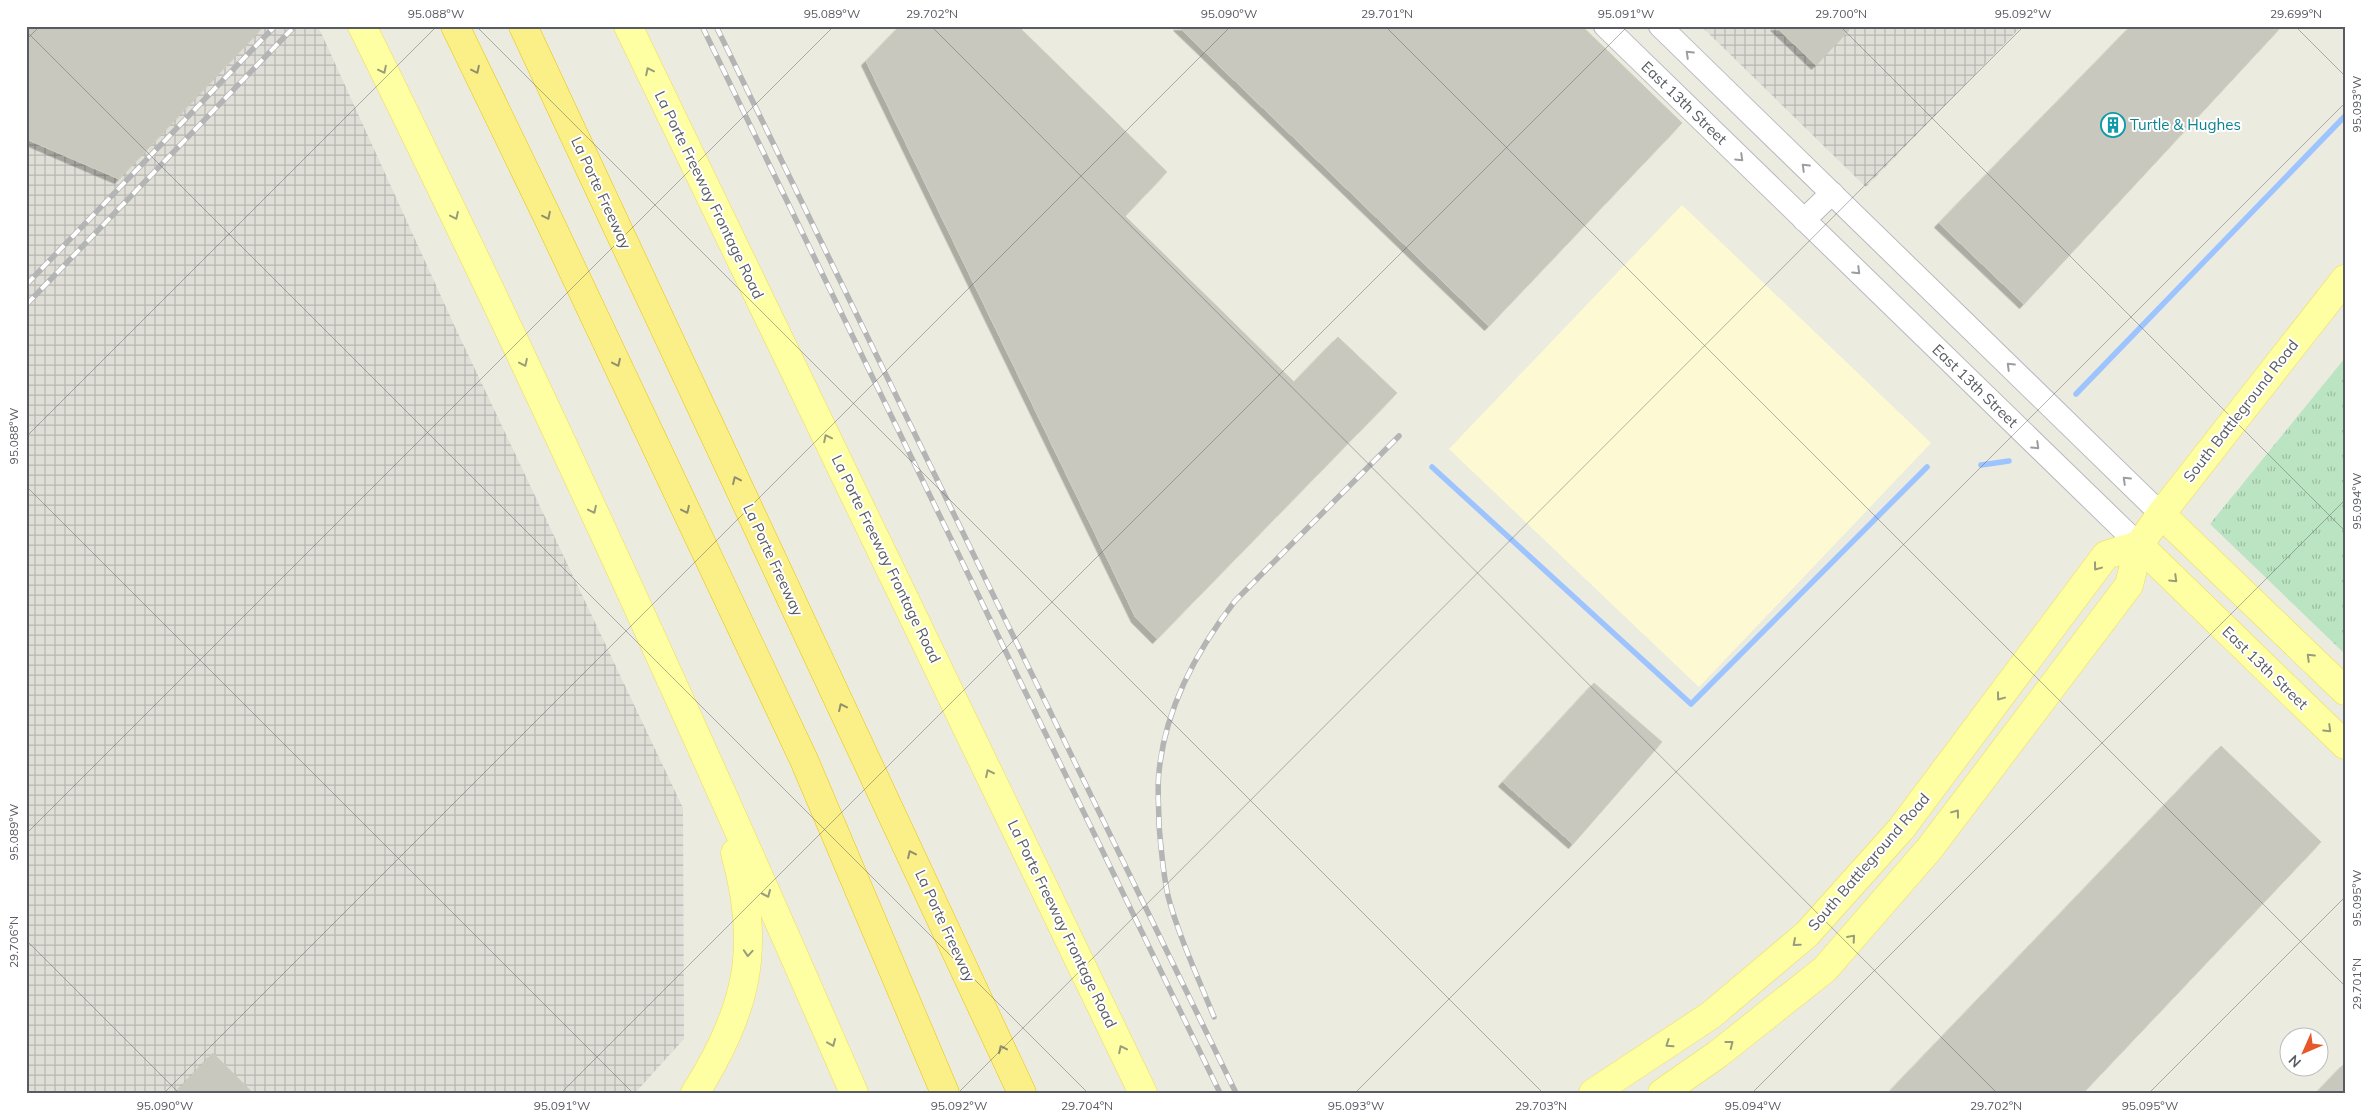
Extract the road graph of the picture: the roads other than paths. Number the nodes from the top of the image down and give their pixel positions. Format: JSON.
{"nodes":[{"id":1,"x":362,"y":26,"type":"edge"},
{"id":2,"x":455,"y":26,"type":"edge"},
{"id":3,"x":523,"y":26,"type":"edge"},
{"id":4,"x":628,"y":26,"type":"edge"},
{"id":5,"x":1605,"y":26,"type":"edge"},
{"id":6,"x":1660,"y":26,"type":"edge"},
{"id":7,"x":1832,"y":193,"type":"junction"},
{"id":8,"x":1804,"y":220,"type":"junction"},
{"id":9,"x":2345,"y":278,"type":"edge"},
{"id":10,"x":2161,"y":514,"type":"junction"},
{"id":11,"x":2138,"y":545,"type":"junction"},
{"id":12,"x":2345,"y":691,"type":"edge"},
{"id":13,"x":691,"y":721,"type":"junction"},
{"id":14,"x":2345,"y":745,"type":"edge"},
{"id":15,"x":695,"y":1093,"type":"edge"},
{"id":16,"x":854,"y":1093,"type":"edge"},
{"id":17,"x":946,"y":1093,"type":"edge"},
{"id":18,"x":1022,"y":1093,"type":"edge"},
{"id":19,"x":1143,"y":1093,"type":"edge"},
{"id":20,"x":1593,"y":1093,"type":"edge"},
{"id":21,"x":1662,"y":1093,"type":"edge"}],
"edges":[{"from":1,"to":13,"type":"main road","one_way":true},
{"from":2,"to":17,"type":"highway","one_way":true},
{"from":18,"to":3,"type":"highway","name":"La Porte Freeway","one_way":true},
{"from":19,"to":4,"type":"main road","name":"La Porte Freeway Frontage Road","one_way":true},
{"from":5,"to":8,"type":"street","name":"East 13th Street","one_way":true},
{"from":7,"to":6,"type":"street","one_way":true},
{"from":7,"to":8,"type":"street"},
{"from":10,"to":7,"type":"street","one_way":true},
{"from":8,"to":11,"type":"street","name":"East 13th Street","one_way":true},
{"from":9,"to":10,"type":"main road","name":"South Battleground Road"},
{"from":10,"to":11,"type":"main road","name":"South Battleground Road"},
{"from":12,"to":10,"type":"main road","one_way":true},
{"from":11,"to":14,"type":"main road","name":"East 13th Street","one_way":true},
{"from":11,"to":20,"type":"main road","name":"South Battleground Road","one_way":true},
{"from":21,"to":11,"type":"main road","name":"South Battleground Road","one_way":true},
{"from":13,"to":15,"type":"main road","one_way":true},
{"from":13,"to":16,"type":"main road","one_way":true}]}
